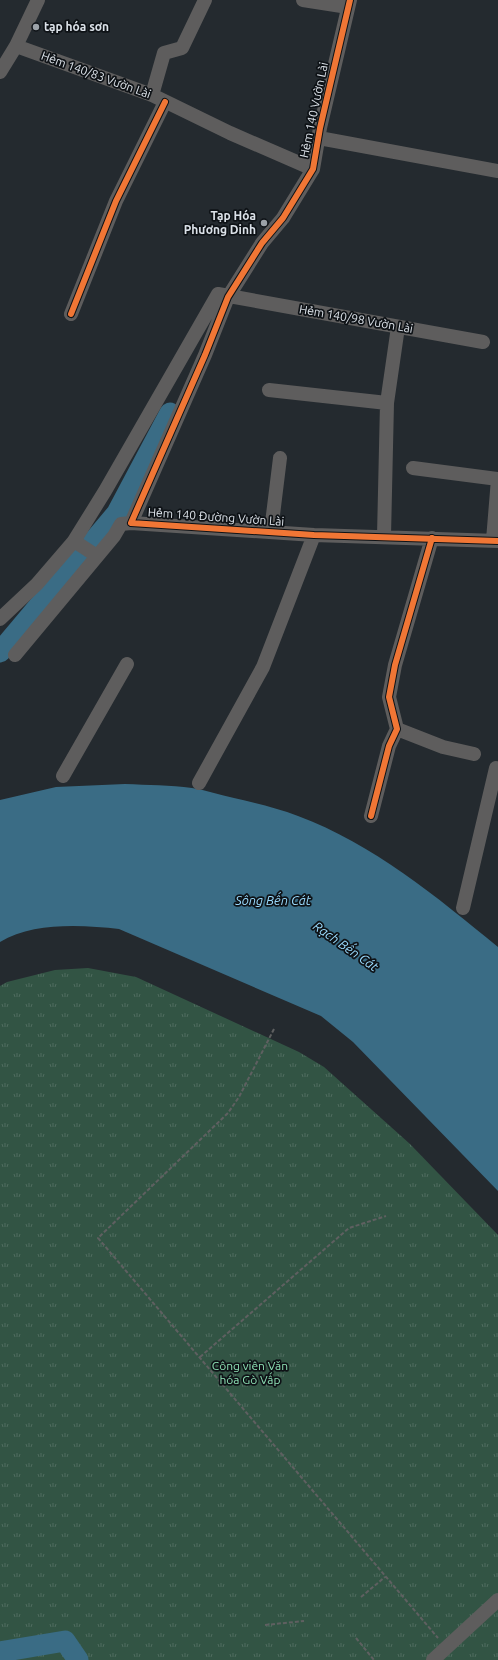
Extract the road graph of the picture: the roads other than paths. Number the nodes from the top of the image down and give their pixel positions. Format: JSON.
{"nodes":[{"id":1,"x":38,"y":0,"type":"edge"},
{"id":2,"x":205,"y":0,"type":"edge"},
{"id":3,"x":303,"y":0,"type":"edge"},
{"id":4,"x":349,"y":4,"type":"edge"},
{"id":5,"x":16,"y":46,"type":"junction"},
{"id":6,"x":0,"y":72,"type":"edge"},
{"id":7,"x":152,"y":95,"type":"junction"},
{"id":8,"x":165,"y":102,"type":"junction"},
{"id":9,"x":319,"y":138,"type":"junction"},
{"id":10,"x":313,"y":169,"type":"junction"},
{"id":11,"x":498,"y":171,"type":"edge"},
{"id":12,"x":228,"y":297,"type":"junction"},
{"id":13,"x":71,"y":314,"type":"dead end"},
{"id":14,"x":398,"y":327,"type":"junction"},
{"id":15,"x":483,"y":342,"type":"dead end"},
{"id":16,"x":269,"y":390,"type":"dead end"},
{"id":17,"x":387,"y":404,"type":"junction"},
{"id":18,"x":280,"y":458,"type":"dead end"},
{"id":19,"x":414,"y":468,"type":"dead end"},
{"id":20,"x":498,"y":479,"type":"edge"},
{"id":21,"x":131,"y":523,"type":"junction"},
{"id":22,"x":271,"y":532,"type":"junction"},
{"id":23,"x":314,"y":535,"type":"junction"},
{"id":24,"x":384,"y":536,"type":"junction"},
{"id":25,"x":432,"y":538,"type":"junction"},
{"id":26,"x":495,"y":540,"type":"edge"},
{"id":27,"x":76,"y":542,"type":"junction"},
{"id":28,"x":95,"y":555,"type":"junction"},
{"id":29,"x":0,"y":619,"type":"edge"},
{"id":30,"x":15,"y":655,"type":"dead end"},
{"id":31,"x":127,"y":664,"type":"dead end"},
{"id":32,"x":397,"y":729,"type":"junction"},
{"id":33,"x":474,"y":754,"type":"dead end"},
{"id":34,"x":496,"y":768,"type":"dead end"},
{"id":35,"x":63,"y":776,"type":"dead end"},
{"id":36,"x":199,"y":783,"type":"dead end"},
{"id":37,"x":371,"y":816,"type":"dead end"},
{"id":38,"x":463,"y":908,"type":"dead end"},
{"id":39,"x":498,"y":1600,"type":"edge"},
{"id":40,"x":433,"y":1660,"type":"edge"}],
"edges":[{"from":1,"to":5,"type":"street"},
{"from":2,"to":7,"type":"street"},
{"from":3,"to":4,"type":"street"},
{"from":4,"to":9,"type":"street","name":"Hẻm 140 Vườn Lài"},
{"from":5,"to":6,"type":"street"},
{"from":5,"to":7,"type":"street","name":"Hẻm 140/83 Vườn Lài"},
{"from":7,"to":8,"type":"street","name":"Hẻm 140/83 Vườn Lài"},
{"from":8,"to":10,"type":"street","name":"Hẻm 140/83 Vườn Lài"},
{"from":8,"to":13,"type":"street"},
{"from":9,"to":10,"type":"street","name":"Hẻm 140 Vườn Lài"},
{"from":9,"to":11,"type":"street"},
{"from":10,"to":12,"type":"street","name":"Hẻm 140 Vườn Lài"},
{"from":12,"to":14,"type":"street","name":"Hẻm 140/98 Vườn Lài"},
{"from":12,"to":21,"type":"street","name":"Hẻm 140 Đường Vườn Lài"},
{"from":12,"to":27,"type":"street"},
{"from":14,"to":15,"type":"street","name":"Hẻm 140/98 Vườn Lài"},
{"from":14,"to":17,"type":"street"},
{"from":16,"to":17,"type":"street"},
{"from":17,"to":24,"type":"street"},
{"from":18,"to":22,"type":"street"},
{"from":19,"to":20,"type":"street"},
{"from":20,"to":26,"type":"street"},
{"from":21,"to":22,"type":"street","name":"Hẻm 140 Đường Vườn Lài"},
{"from":21,"to":28,"type":"street"},
{"from":22,"to":23,"type":"street","name":"Hẻm 140 Đường Vườn Lài"},
{"from":23,"to":24,"type":"street","name":"Hẻm 140 Đường Vườn Lài"},
{"from":23,"to":36,"type":"street"},
{"from":24,"to":25,"type":"street","name":"Hẻm 140 Đường Vườn Lài"},
{"from":25,"to":26,"type":"street","name":"Hẻm 140 Đường Vườn Lài"},
{"from":25,"to":32,"type":"street"},
{"from":27,"to":28,"type":"street"},
{"from":27,"to":29,"type":"street"},
{"from":28,"to":30,"type":"street"},
{"from":31,"to":35,"type":"street"},
{"from":32,"to":33,"type":"street"},
{"from":32,"to":37,"type":"street"},
{"from":34,"to":38,"type":"street"},
{"from":39,"to":40,"type":"street"}]}
